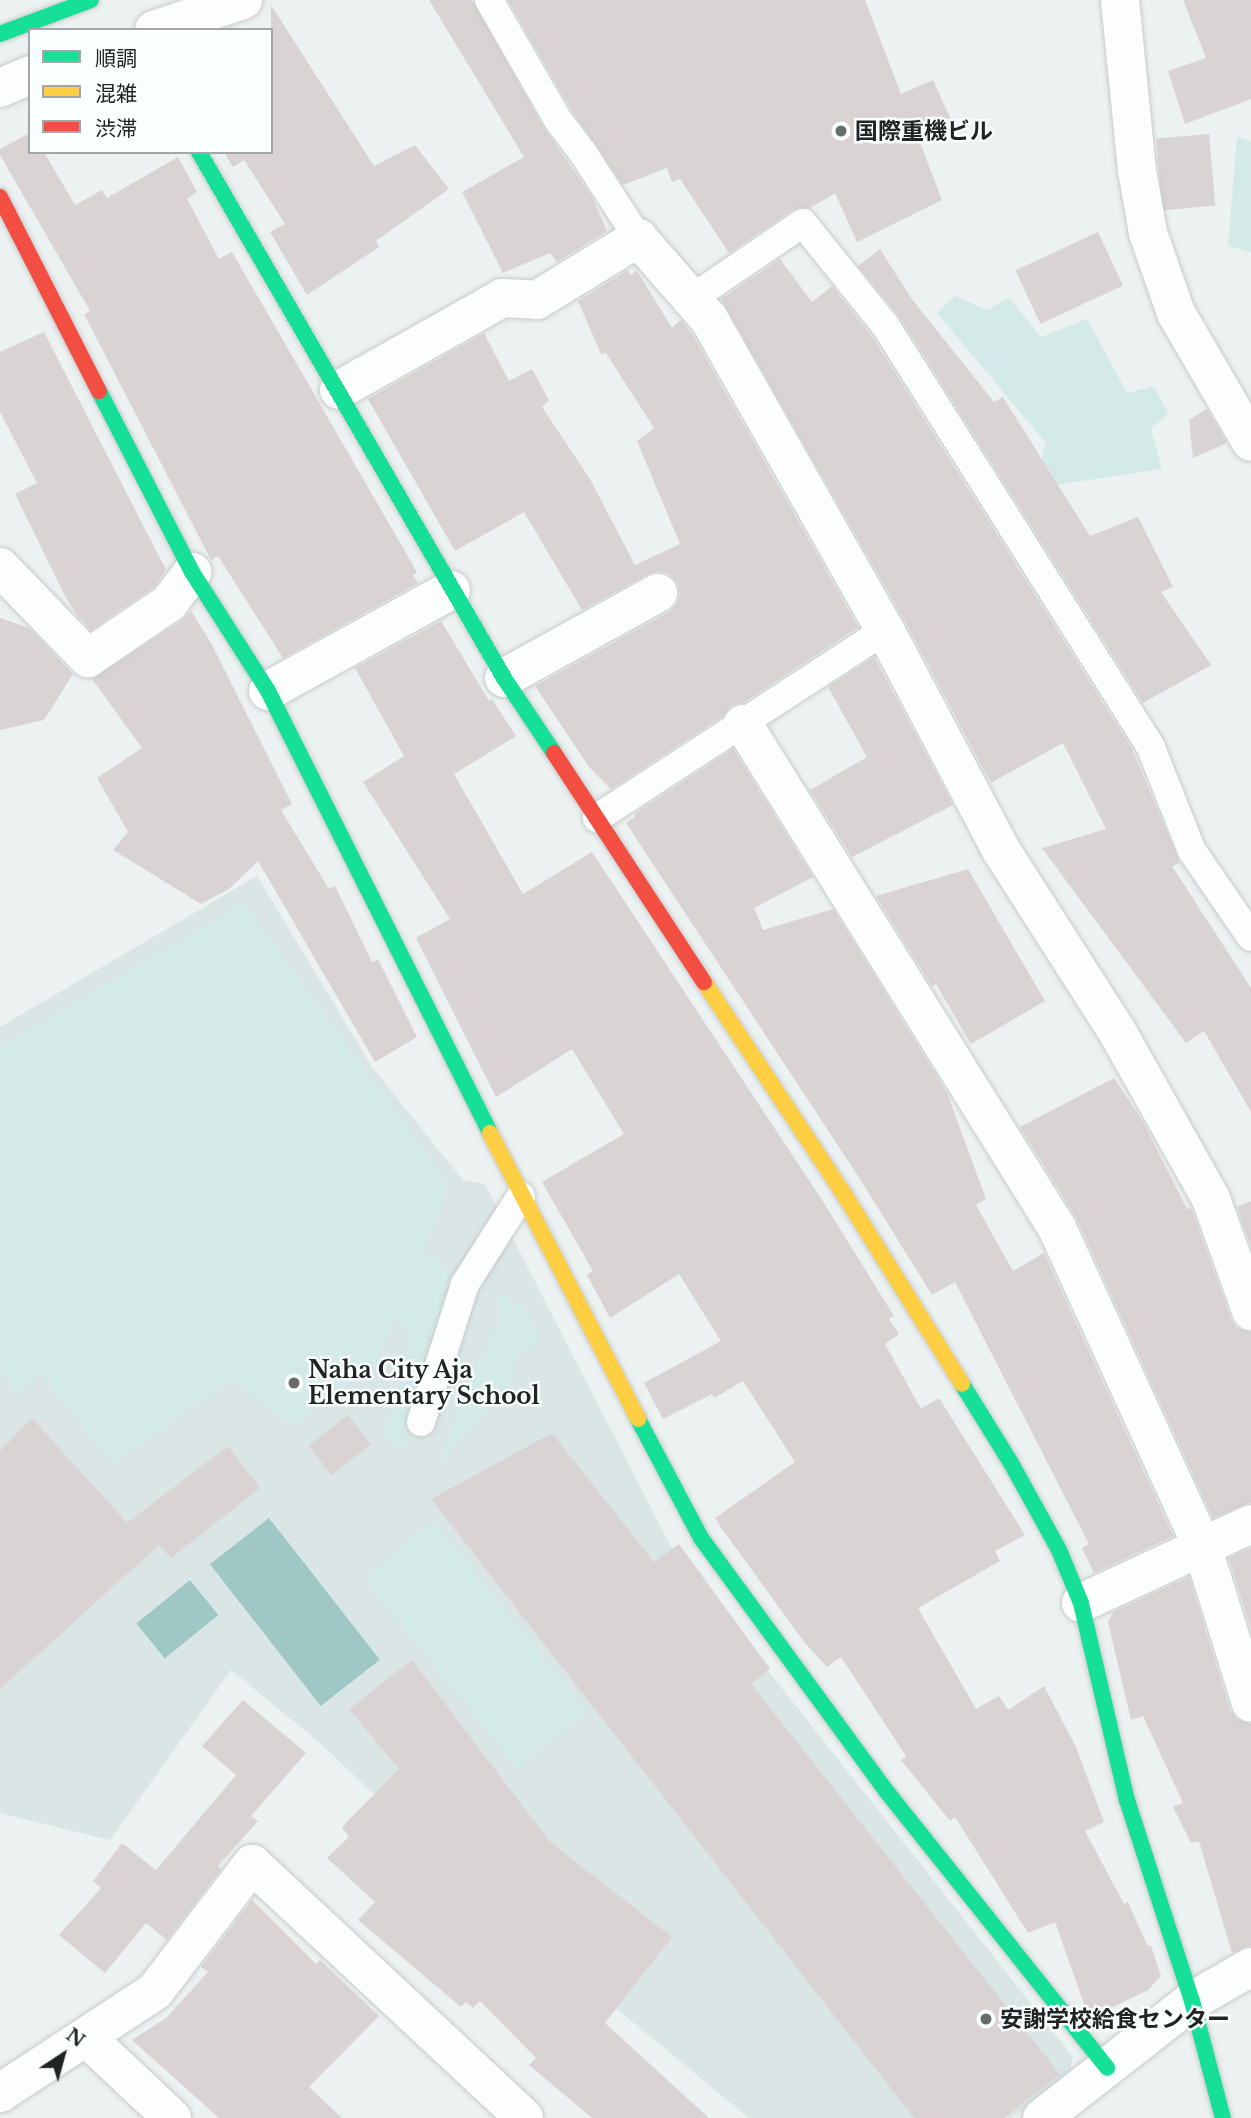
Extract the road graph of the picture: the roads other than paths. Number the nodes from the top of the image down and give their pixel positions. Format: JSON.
{"nodes":[{"id":1,"x":91,"y":0,"type":"edge"},
{"id":2,"x":243,"y":0,"type":"edge"},
{"id":3,"x":489,"y":0,"type":"edge"},
{"id":4,"x":1120,"y":0,"type":"edge"},
{"id":5,"x":160,"y":28,"type":"edge"},
{"id":6,"x":0,"y":34,"type":"edge"},
{"id":7,"x":28,"y":76,"type":"edge"},
{"id":8,"x":0,"y":88,"type":"edge"},
{"id":9,"x":200,"y":154,"type":"edge"},
{"id":10,"x":0,"y":197,"type":"edge"},
{"id":11,"x":638,"y":238,"type":"junction"},
{"id":12,"x":691,"y":299,"type":"junction"},
{"id":13,"x":339,"y":390,"type":"junction"},
{"id":14,"x":1251,"y":442,"type":"edge"},
{"id":15,"x":0,"y":567,"type":"edge"},
{"id":16,"x":192,"y":572,"type":"junction"},
{"id":17,"x":451,"y":590,"type":"junction"},
{"id":18,"x":658,"y":593,"type":"dead end"},
{"id":19,"x":885,"y":630,"type":"junction"},
{"id":20,"x":504,"y":678,"type":"junction"},
{"id":21,"x":268,"y":691,"type":"junction"},
{"id":22,"x":743,"y":724,"type":"junction"},
{"id":23,"x":597,"y":818,"type":"junction"},
{"id":24,"x":1251,"y":937,"type":"edge"},
{"id":25,"x":521,"y":1196,"type":"junction"},
{"id":26,"x":1251,"y":1311,"type":"edge"},
{"id":27,"x":421,"y":1422,"type":"dead end"},
{"id":28,"x":1251,"y":1524,"type":"edge"},
{"id":29,"x":1202,"y":1546,"type":"junction"},
{"id":30,"x":1081,"y":1603,"type":"junction"},
{"id":31,"x":1251,"y":1703,"type":"edge"},
{"id":32,"x":1251,"y":1967,"type":"edge"},
{"id":33,"x":1192,"y":2001,"type":"junction"},
{"id":34,"x":87,"y":2038,"type":"junction"},
{"id":35,"x":1107,"y":2068,"type":"junction"},
{"id":36,"x":0,"y":2094,"type":"edge"},
{"id":37,"x":172,"y":2118,"type":"edge"},
{"id":38,"x":524,"y":2118,"type":"edge"},
{"id":39,"x":1042,"y":2118,"type":"edge"},
{"id":40,"x":1223,"y":2118,"type":"edge"}],
"edges":[{"from":1,"to":6,"type":"main road"},
{"from":2,"to":5,"type":"street"},
{"from":3,"to":11,"type":"lane"},
{"from":4,"to":14,"type":"street"},
{"from":7,"to":8,"type":"street"},
{"from":9,"to":13,"type":"main road"},
{"from":10,"to":16,"type":"main road"},
{"from":11,"to":12,"type":"street"},
{"from":11,"to":13,"type":"street"},
{"from":12,"to":19,"type":"street"},
{"from":12,"to":24,"type":"lane"},
{"from":13,"to":17,"type":"main road"},
{"from":15,"to":16,"type":"street"},
{"from":16,"to":21,"type":"main road"},
{"from":17,"to":20,"type":"main road"},
{"from":17,"to":21,"type":"street"},
{"from":18,"to":20,"type":"street"},
{"from":19,"to":22,"type":"lane"},
{"from":19,"to":26,"type":"street"},
{"from":20,"to":23,"type":"main road"},
{"from":21,"to":25,"type":"main road"},
{"from":22,"to":23,"type":"lane"},
{"from":22,"to":29,"type":"street"},
{"from":23,"to":30,"type":"main road"},
{"from":25,"to":27,"type":"lane"},
{"from":25,"to":35,"type":"main road"},
{"from":28,"to":29,"type":"street"},
{"from":29,"to":30,"type":"street"},
{"from":29,"to":31,"type":"street"},
{"from":30,"to":33,"type":"main road"},
{"from":32,"to":33,"type":"street"},
{"from":33,"to":35,"type":"street"},
{"from":33,"to":40,"type":"main road"},
{"from":34,"to":36,"type":"street"},
{"from":34,"to":37,"type":"street"},
{"from":34,"to":38,"type":"street"},
{"from":35,"to":39,"type":"street"}]}
